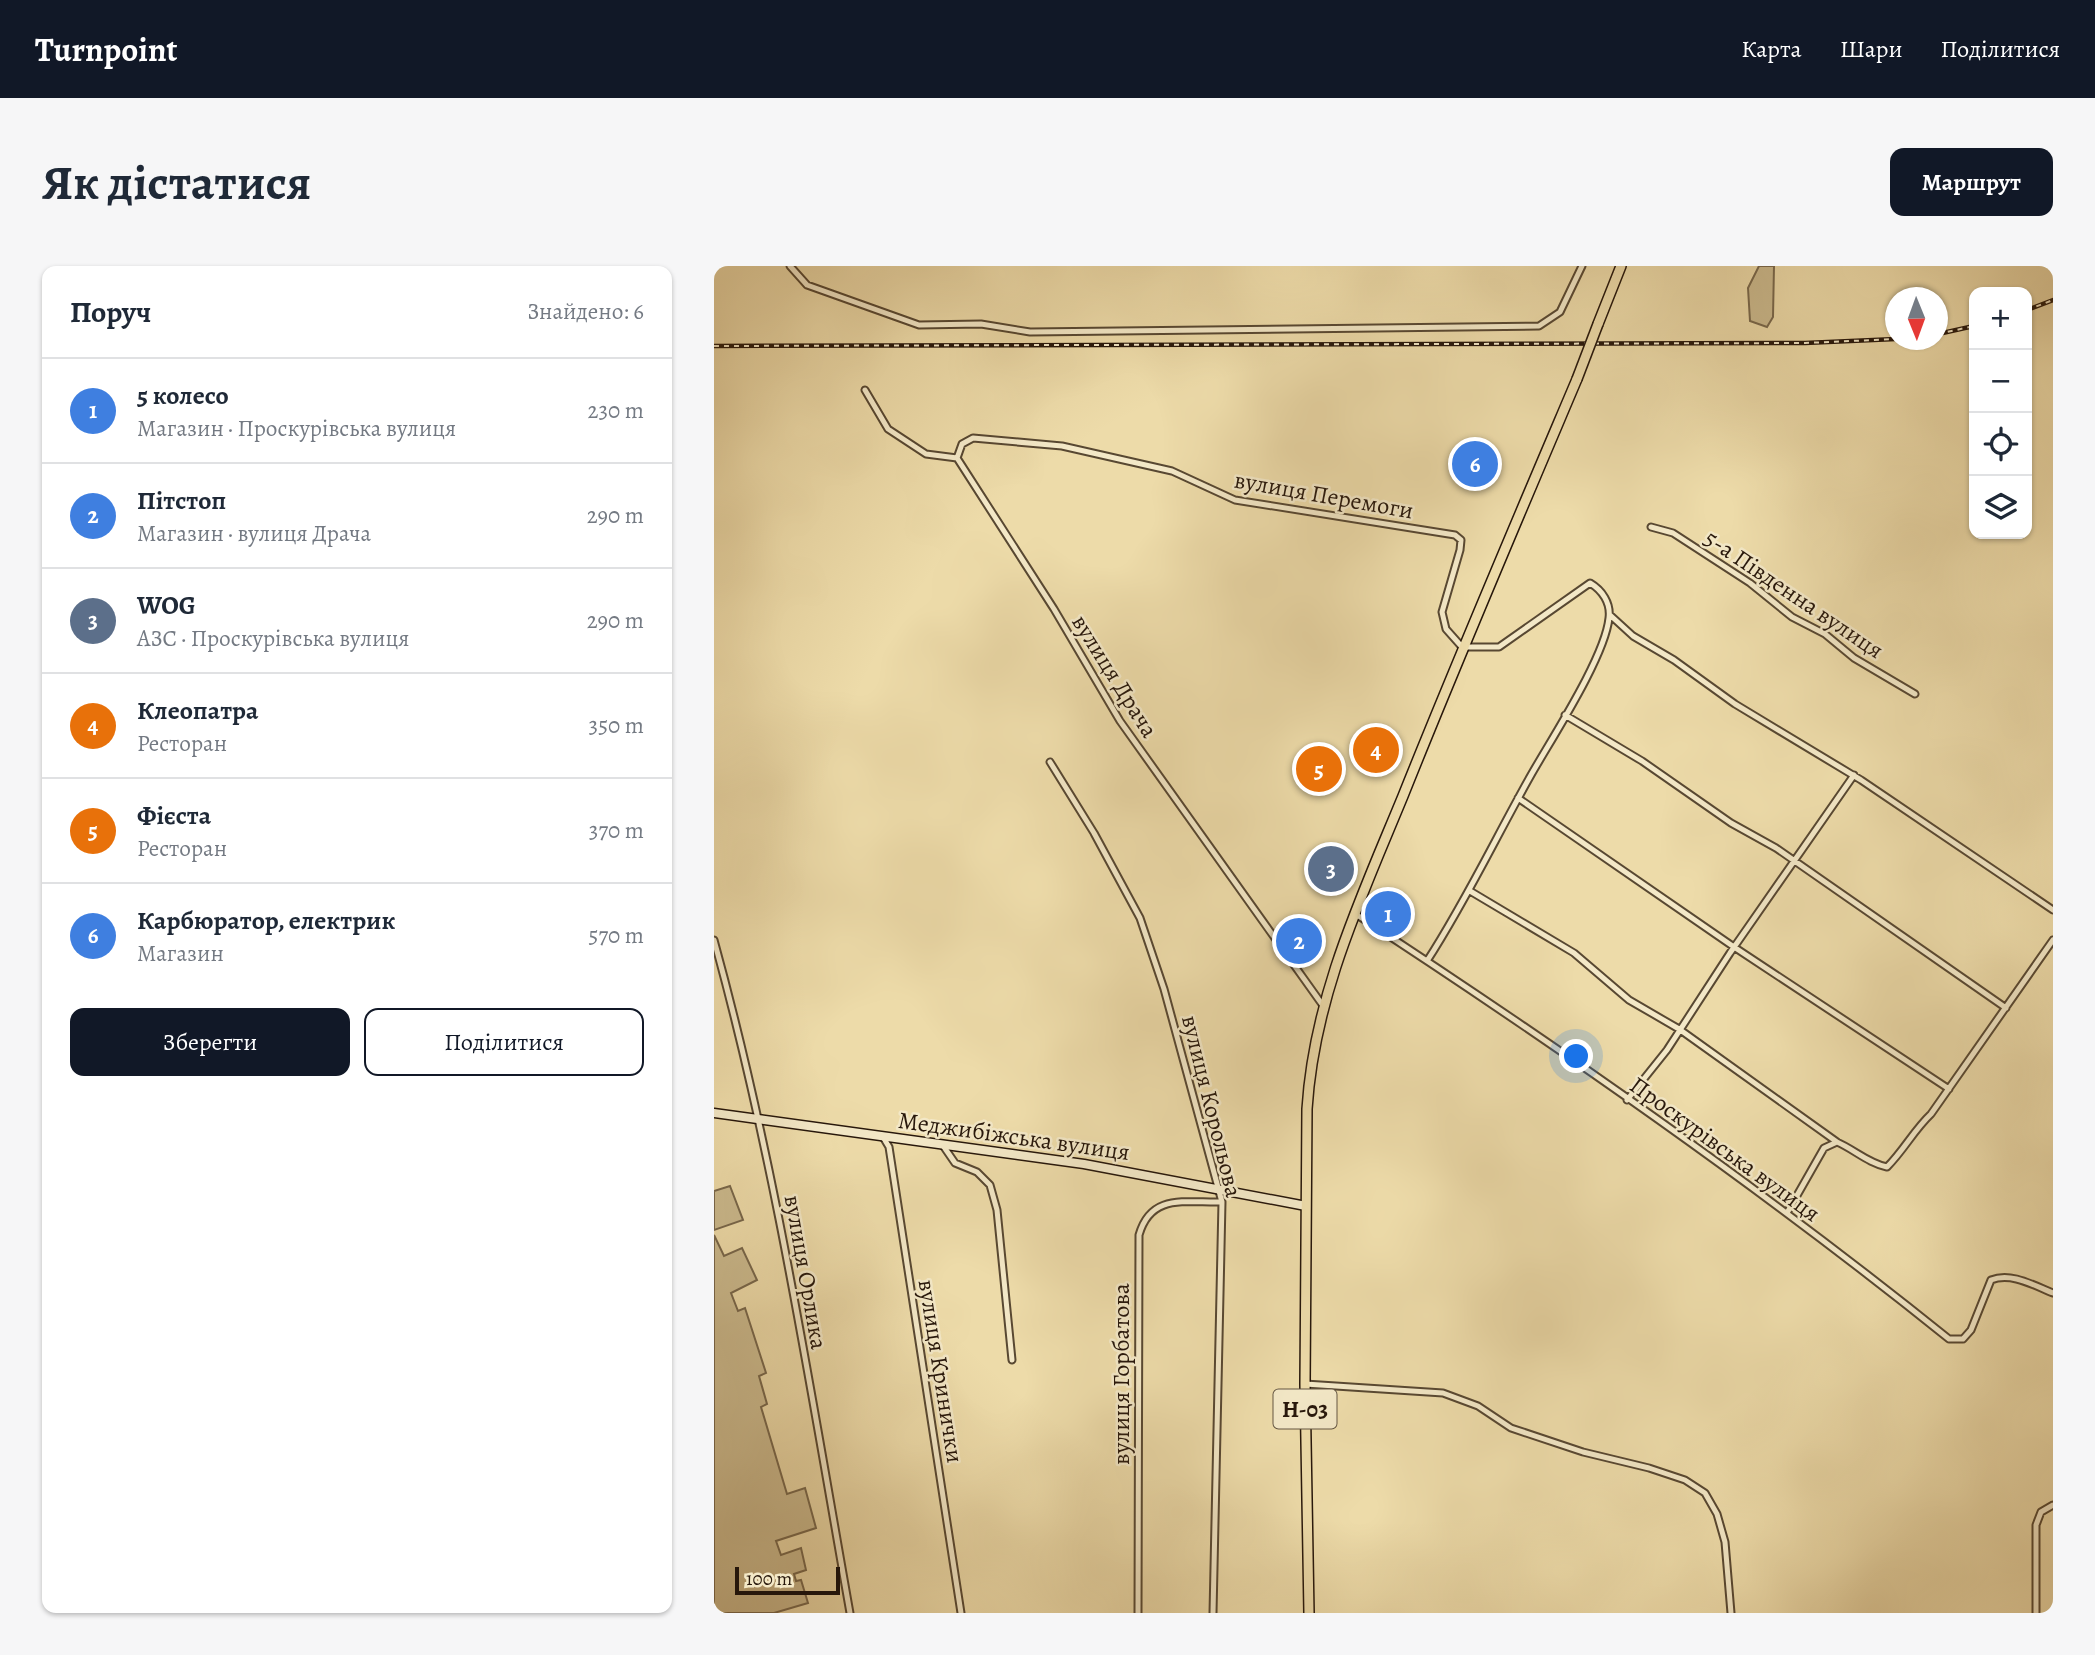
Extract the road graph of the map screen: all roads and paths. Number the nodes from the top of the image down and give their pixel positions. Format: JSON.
{"nodes":[{"id":1,"x":790,"y":266,"type":"edge"},
{"id":2,"x":1583,"y":266,"type":"edge"},
{"id":3,"x":1621,"y":266,"type":"edge"},
{"id":4,"x":865,"y":390,"type":"dead end"},
{"id":5,"x":957,"y":458,"type":"junction"},
{"id":6,"x":1651,"y":527,"type":"dead end"},
{"id":7,"x":1610,"y":615,"type":"junction"},
{"id":8,"x":1462,"y":647,"type":"junction"},
{"id":9,"x":1915,"y":694,"type":"dead end"},
{"id":10,"x":1564,"y":715,"type":"junction"},
{"id":11,"x":1050,"y":762,"type":"dead end"},
{"id":12,"x":1854,"y":775,"type":"junction"},
{"id":13,"x":1518,"y":798,"type":"junction"},
{"id":14,"x":1792,"y":862,"type":"junction"},
{"id":15,"x":1470,"y":891,"type":"junction"},
{"id":16,"x":2053,"y":909,"type":"edge"},
{"id":17,"x":1354,"y":914,"type":"junction"},
{"id":18,"x":714,"y":940,"type":"edge"},
{"id":19,"x":2053,"y":940,"type":"edge"},
{"id":20,"x":1734,"y":947,"type":"junction"},
{"id":21,"x":1427,"y":961,"type":"junction"},
{"id":22,"x":1324,"y":1007,"type":"junction"},
{"id":23,"x":2006,"y":1008,"type":"junction"},
{"id":24,"x":1679,"y":1029,"type":"junction"},
{"id":25,"x":1949,"y":1089,"type":"junction"},
{"id":26,"x":1627,"y":1100,"type":"junction"},
{"id":27,"x":714,"y":1113,"type":"edge"},
{"id":28,"x":757,"y":1119,"type":"junction"},
{"id":29,"x":882,"y":1136,"type":"junction"},
{"id":30,"x":1837,"y":1142,"type":"junction"},
{"id":31,"x":944,"y":1147,"type":"junction"},
{"id":32,"x":1218,"y":1190,"type":"junction"},
{"id":33,"x":1222,"y":1202,"type":"junction"},
{"id":34,"x":1306,"y":1206,"type":"junction"},
{"id":35,"x":1787,"y":1213,"type":"junction"},
{"id":36,"x":2053,"y":1293,"type":"edge"},
{"id":37,"x":1012,"y":1360,"type":"dead end"},
{"id":38,"x":1305,"y":1384,"type":"junction"},
{"id":39,"x":2053,"y":1505,"type":"edge"},
{"id":40,"x":850,"y":1613,"type":"edge"},
{"id":41,"x":961,"y":1613,"type":"edge"},
{"id":42,"x":1138,"y":1613,"type":"edge"},
{"id":43,"x":1213,"y":1613,"type":"edge"},
{"id":44,"x":1309,"y":1613,"type":"edge"},
{"id":45,"x":1731,"y":1613,"type":"edge"},
{"id":46,"x":2036,"y":1613,"type":"edge"}],
"edges":[{"from":1,"to":2,"type":"street"},
{"from":3,"to":8,"type":"main road","number":"Н-03","bridge":true},
{"from":4,"to":5,"type":"street"},
{"from":5,"to":8,"type":"street","name":"вулиця Перемоги"},
{"from":5,"to":22,"type":"street","name":"вулиця Драча"},
{"from":6,"to":9,"type":"street","name":"5-а Південна вулиця"},
{"from":7,"to":8,"type":"street"},
{"from":7,"to":10,"type":"street"},
{"from":7,"to":12,"type":"street"},
{"from":8,"to":17,"type":"main road","number":"Н-03"},
{"from":10,"to":13,"type":"street"},
{"from":10,"to":14,"type":"street"},
{"from":11,"to":32,"type":"street","name":"вулиця Корольова"},
{"from":12,"to":14,"type":"street"},
{"from":12,"to":16,"type":"street"},
{"from":13,"to":15,"type":"street"},
{"from":13,"to":20,"type":"street"},
{"from":14,"to":20,"type":"street"},
{"from":14,"to":23,"type":"street"},
{"from":15,"to":21,"type":"street"},
{"from":15,"to":24,"type":"street"},
{"from":17,"to":21,"type":"street","name":"Проскурівська вулиця"},
{"from":17,"to":22,"type":"main road","number":"Н-03"},
{"from":18,"to":28,"type":"street","name":"вулиця Орлика"},
{"from":19,"to":23,"type":"street"},
{"from":20,"to":24,"type":"street"},
{"from":20,"to":25,"type":"street"},
{"from":21,"to":26,"type":"street","name":"Проскурівська вулиця"},
{"from":22,"to":34,"type":"main road","number":"Н-03"},
{"from":23,"to":25,"type":"street"},
{"from":24,"to":26,"type":"street"},
{"from":24,"to":30,"type":"street"},
{"from":25,"to":30,"type":"street"},
{"from":26,"to":35,"type":"street","name":"Проскурівська вулиця"},
{"from":27,"to":28,"type":"main road","name":"Меджибіжська вулиця"},
{"from":28,"to":29,"type":"main road","name":"Меджибіжська вулиця"},
{"from":28,"to":40,"type":"street","name":"вулиця Орлика"},
{"from":29,"to":31,"type":"main road","name":"Меджибіжська вулиця"},
{"from":29,"to":41,"type":"street","name":"вулиця Кринички"},
{"from":30,"to":35,"type":"street"},
{"from":31,"to":32,"type":"main road","name":"Меджибіжська вулиця"},
{"from":31,"to":37,"type":"street"},
{"from":32,"to":33,"type":"street","name":"вулиця Корольова"},
{"from":32,"to":34,"type":"main road","name":"Меджибіжська вулиця"},
{"from":33,"to":42,"type":"street","name":"вулиця Горбатова"},
{"from":33,"to":43,"type":"street","name":"вулиця Корольова"},
{"from":34,"to":38,"type":"main road","number":"Н-03"},
{"from":35,"to":36,"type":"street","name":"Проскурівська вулиця"},
{"from":38,"to":44,"type":"main road","number":"Н-03"},
{"from":38,"to":45,"type":"street"},
{"from":39,"to":46,"type":"street"}]}
